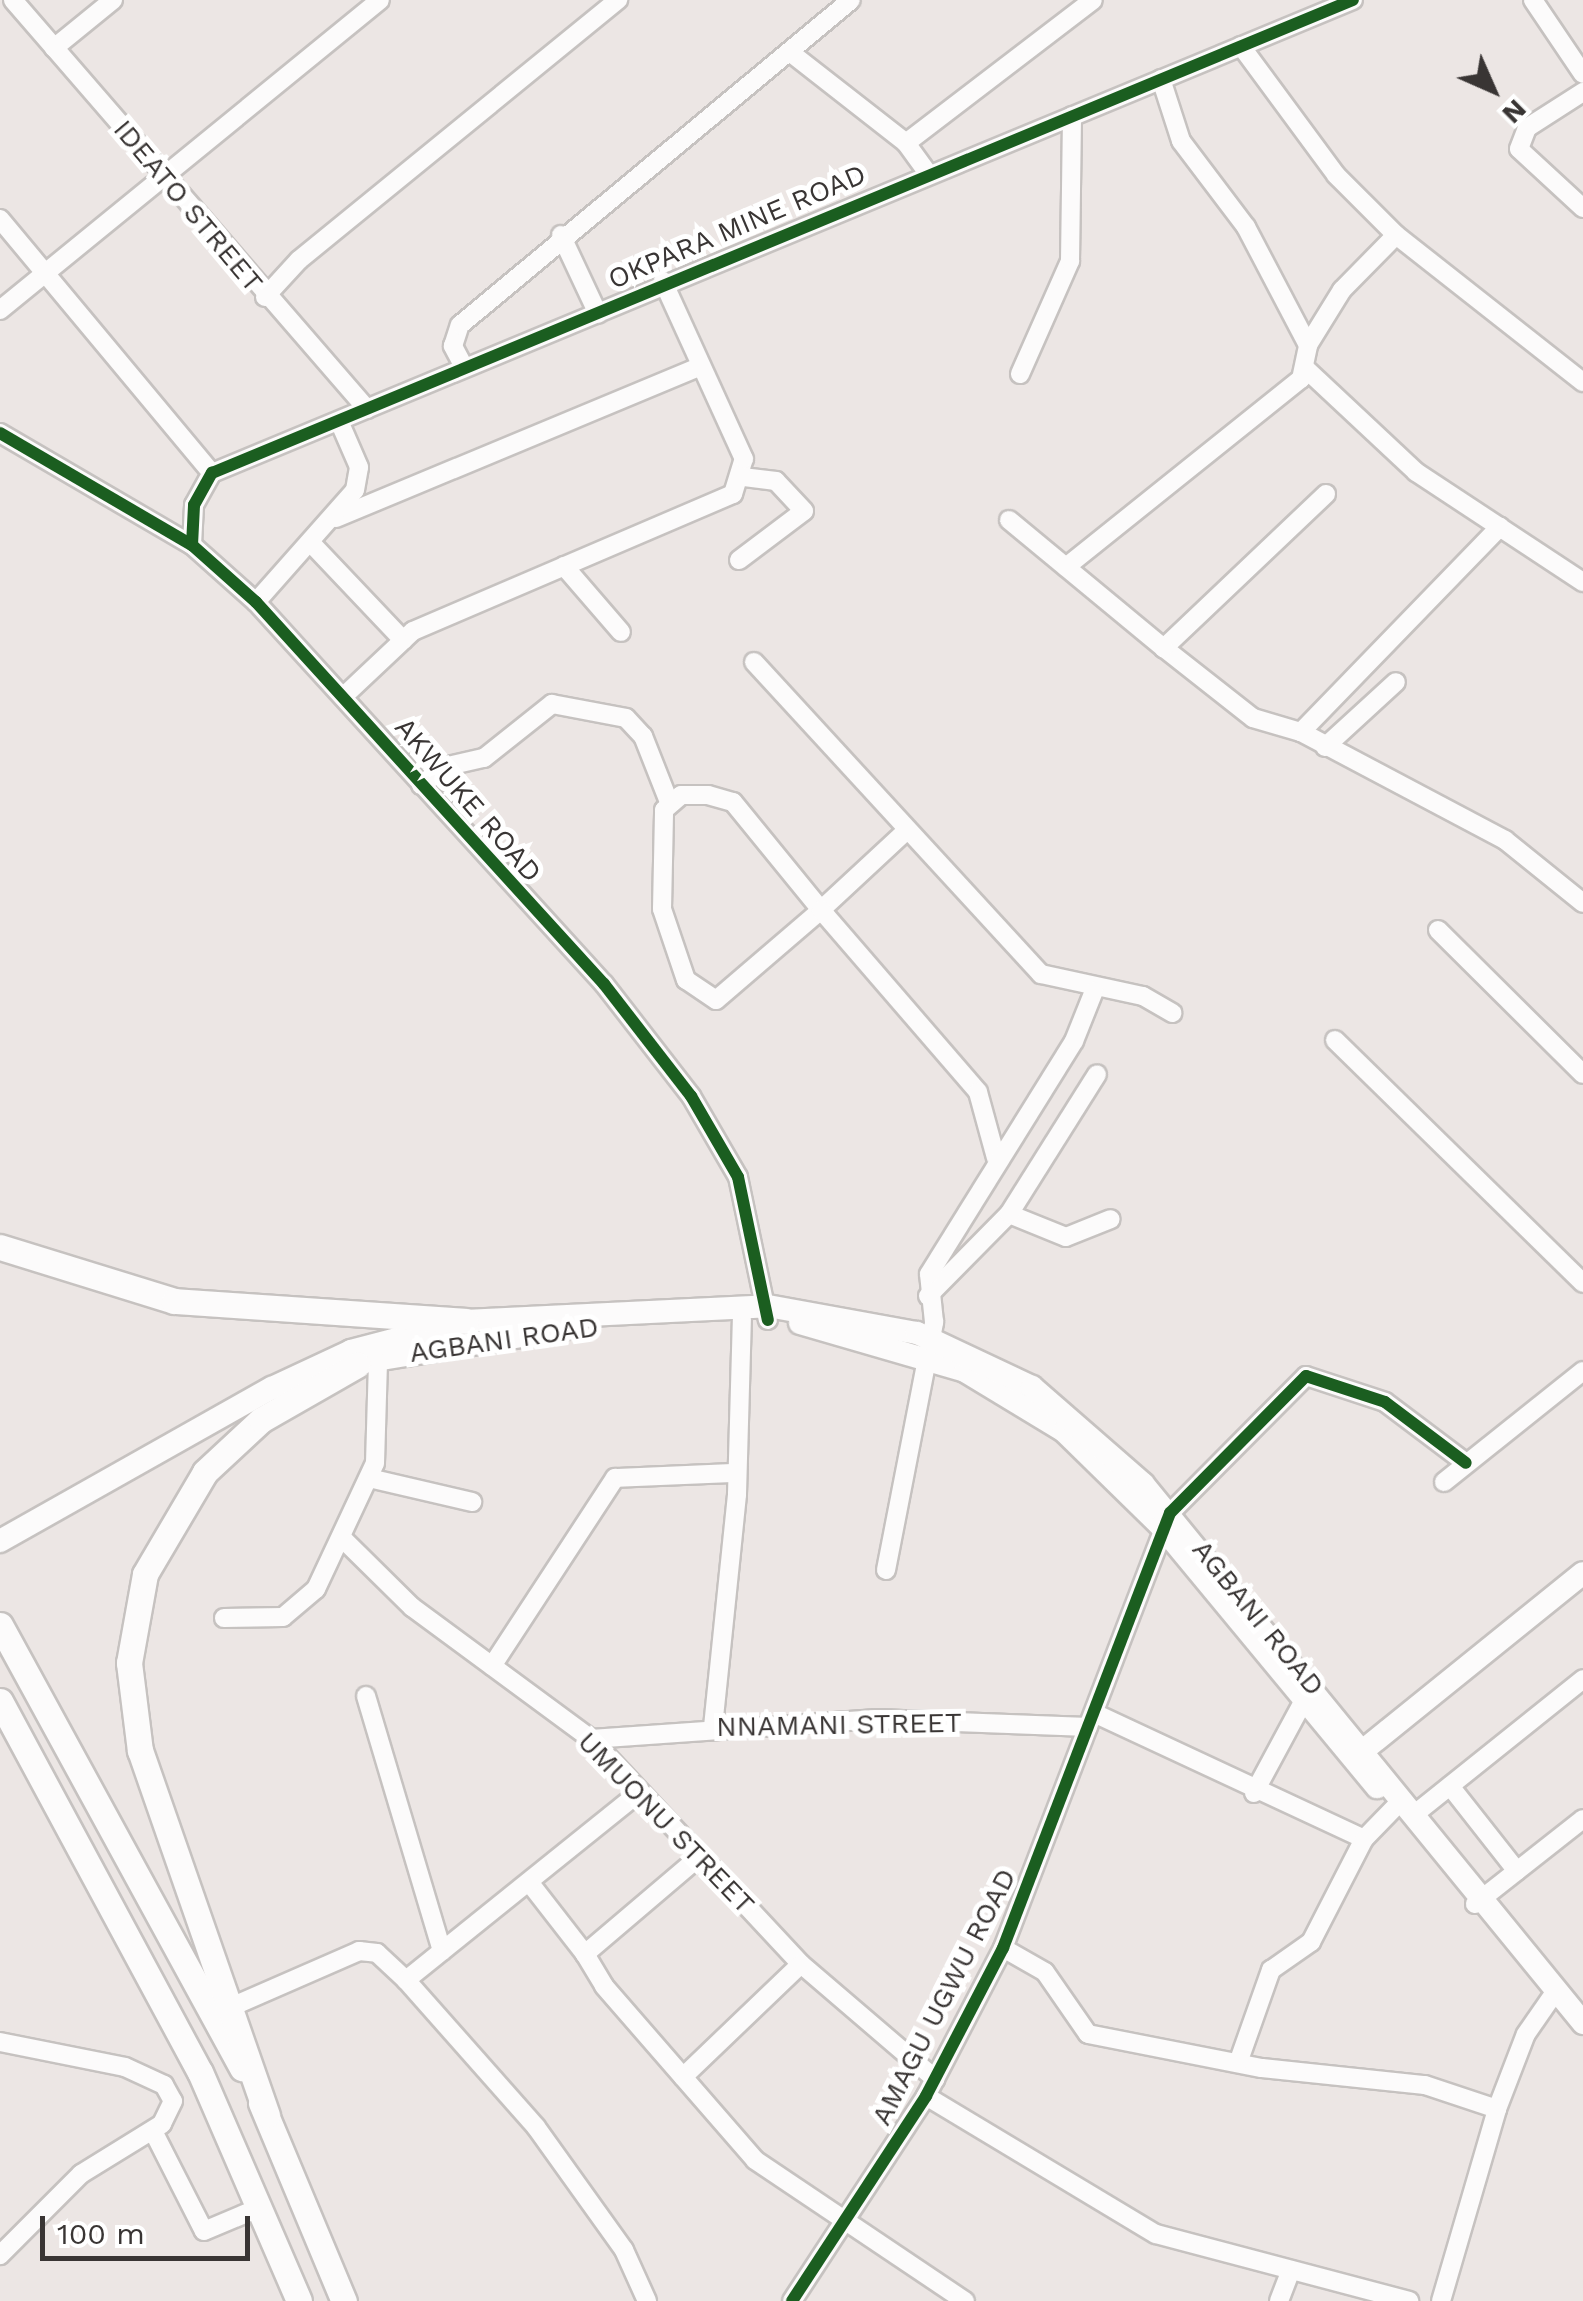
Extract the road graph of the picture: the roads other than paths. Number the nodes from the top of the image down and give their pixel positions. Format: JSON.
{"nodes":[{"id":1,"x":13,"y":0,"type":"edge"},
{"id":2,"x":114,"y":0,"type":"edge"},
{"id":3,"x":380,"y":0,"type":"edge"},
{"id":4,"x":618,"y":0,"type":"edge"},
{"id":5,"x":851,"y":0,"type":"edge"},
{"id":6,"x":1093,"y":0,"type":"edge"},
{"id":7,"x":1353,"y":0,"type":"edge"},
{"id":8,"x":1533,"y":0,"type":"edge"},
{"id":9,"x":1241,"y":46,"type":"junction"},
{"id":10,"x":54,"y":48,"type":"junction"},
{"id":11,"x":792,"y":52,"type":"junction"},
{"id":12,"x":1583,"y":74,"type":"edge"},
{"id":13,"x":1162,"y":79,"type":"junction"},
{"id":14,"x":1583,"y":92,"type":"edge"},
{"id":15,"x":1072,"y":116,"type":"junction"},
{"id":16,"x":906,"y":143,"type":"junction"},
{"id":17,"x":928,"y":173,"type":"junction"},
{"id":18,"x":164,"y":174,"type":"junction"},
{"id":19,"x":1583,"y":208,"type":"edge"},
{"id":20,"x":0,"y":219,"type":"edge"},
{"id":21,"x":561,"y":235,"type":"junction"},
{"id":22,"x":1396,"y":235,"type":"junction"},
{"id":23,"x":46,"y":270,"type":"junction"},
{"id":24,"x":663,"y":282,"type":"junction"},
{"id":25,"x":266,"y":297,"type":"junction"},
{"id":26,"x":0,"y":310,"type":"edge"},
{"id":27,"x":598,"y":314,"type":"junction"},
{"id":28,"x":1308,"y":344,"type":"junction"},
{"id":29,"x":702,"y":366,"type":"junction"},
{"id":30,"x":464,"y":367,"type":"junction"},
{"id":31,"x":1305,"y":368,"type":"junction"},
{"id":32,"x":1020,"y":374,"type":"dead end"},
{"id":33,"x":1583,"y":382,"type":"edge"},
{"id":34,"x":367,"y":409,"type":"junction"},
{"id":35,"x":339,"y":422,"type":"junction"},
{"id":36,"x":0,"y":433,"type":"edge"},
{"id":37,"x":212,"y":473,"type":"junction"},
{"id":38,"x":742,"y":477,"type":"junction"},
{"id":39,"x":1326,"y":494,"type":"dead end"},
{"id":40,"x":336,"y":518,"type":"junction"},
{"id":41,"x":1009,"y":520,"type":"dead end"},
{"id":42,"x":1500,"y":527,"type":"junction"},
{"id":43,"x":311,"y":543,"type":"junction"},
{"id":44,"x":192,"y":545,"type":"junction"},
{"id":45,"x":739,"y":560,"type":"dead end"},
{"id":46,"x":564,"y":566,"type":"junction"},
{"id":47,"x":1066,"y":567,"type":"junction"},
{"id":48,"x":1583,"y":582,"type":"edge"},
{"id":49,"x":256,"y":602,"type":"junction"},
{"id":50,"x":622,"y":632,"type":"dead end"},
{"id":51,"x":403,"y":640,"type":"junction"},
{"id":52,"x":1164,"y":648,"type":"junction"},
{"id":53,"x":754,"y":662,"type":"dead end"},
{"id":54,"x":1396,"y":682,"type":"dead end"},
{"id":55,"x":345,"y":695,"type":"junction"},
{"id":56,"x":1301,"y":732,"type":"junction"},
{"id":57,"x":1324,"y":746,"type":"junction"},
{"id":58,"x":421,"y":786,"type":"junction"},
{"id":59,"x":668,"y":802,"type":"junction"},
{"id":60,"x":906,"y":831,"type":"junction"},
{"id":61,"x":1583,"y":903,"type":"edge"},
{"id":62,"x":821,"y":910,"type":"junction"},
{"id":63,"x":1438,"y":930,"type":"dead end"},
{"id":64,"x":1094,"y":991,"type":"junction"},
{"id":65,"x":1173,"y":1013,"type":"dead end"},
{"id":66,"x":1335,"y":1040,"type":"dead end"},
{"id":67,"x":1097,"y":1074,"type":"dead end"},
{"id":68,"x":1583,"y":1074,"type":"edge"},
{"id":69,"x":996,"y":1158,"type":"junction"},
{"id":70,"x":1009,"y":1214,"type":"junction"},
{"id":71,"x":1111,"y":1218,"type":"dead end"},
{"id":72,"x":0,"y":1247,"type":"edge"},
{"id":73,"x":1583,"y":1283,"type":"edge"},
{"id":74,"x":928,"y":1296,"type":"junction"},
{"id":75,"x":768,"y":1313,"type":"junction"},
{"id":76,"x":742,"y":1318,"type":"junction"},
{"id":77,"x":465,"y":1322,"type":"junction"},
{"id":78,"x":929,"y":1347,"type":"junction"},
{"id":79,"x":367,"y":1362,"type":"junction"},
{"id":80,"x":320,"y":1365,"type":"junction"},
{"id":81,"x":1583,"y":1371,"type":"edge"},
{"id":82,"x":1466,"y":1463,"type":"junction"},
{"id":83,"x":735,"y":1472,"type":"junction"},
{"id":84,"x":370,"y":1478,"type":"junction"},
{"id":85,"x":1444,"y":1482,"type":"dead end"},
{"id":86,"x":472,"y":1502,"type":"dead end"},
{"id":87,"x":1166,"y":1519,"type":"junction"},
{"id":88,"x":343,"y":1539,"type":"junction"},
{"id":89,"x":0,"y":1541,"type":"edge"},
{"id":90,"x":886,"y":1570,"type":"dead end"},
{"id":91,"x":1583,"y":1573,"type":"edge"},
{"id":92,"x":224,"y":1618,"type":"dead end"},
{"id":93,"x":0,"y":1624,"type":"edge"},
{"id":94,"x":492,"y":1666,"type":"junction"},
{"id":95,"x":1583,"y":1679,"type":"edge"},
{"id":96,"x":366,"y":1696,"type":"dead end"},
{"id":97,"x":1304,"y":1700,"type":"junction"},
{"id":98,"x":0,"y":1702,"type":"edge"},
{"id":99,"x":1091,"y":1720,"type":"junction"},
{"id":100,"x":713,"y":1726,"type":"junction"},
{"id":101,"x":591,"y":1739,"type":"junction"},
{"id":102,"x":1358,"y":1753,"type":"junction"},
{"id":103,"x":1450,"y":1786,"type":"junction"},
{"id":104,"x":1254,"y":1792,"type":"junction"},
{"id":105,"x":636,"y":1795,"type":"junction"},
{"id":106,"x":1406,"y":1810,"type":"junction"},
{"id":107,"x":1583,"y":1819,"type":"edge"},
{"id":108,"x":1364,"y":1839,"type":"junction"},
{"id":109,"x":699,"y":1857,"type":"junction"},
{"id":110,"x":1517,"y":1871,"type":"junction"},
{"id":111,"x":529,"y":1882,"type":"junction"},
{"id":112,"x":1480,"y":1901,"type":"junction"},
{"id":113,"x":1002,"y":1948,"type":"junction"},
{"id":114,"x":442,"y":1951,"type":"junction"},
{"id":115,"x":585,"y":1954,"type":"junction"},
{"id":116,"x":800,"y":1964,"type":"junction"},
{"id":117,"x":406,"y":1980,"type":"junction"},
{"id":118,"x":1551,"y":1998,"type":"junction"},
{"id":119,"x":231,"y":2006,"type":"junction"},
{"id":120,"x":1583,"y":2023,"type":"edge"},
{"id":121,"x":1583,"y":2040,"type":"edge"},
{"id":122,"x":0,"y":2042,"type":"edge"},
{"id":123,"x":1238,"y":2063,"type":"junction"},
{"id":124,"x":200,"y":2072,"type":"junction"},
{"id":125,"x":683,"y":2077,"type":"junction"},
{"id":126,"x":930,"y":2087,"type":"junction"},
{"id":127,"x":172,"y":2092,"type":"junction"},
{"id":128,"x":1497,"y":2109,"type":"junction"},
{"id":129,"x":267,"y":2114,"type":"junction"},
{"id":130,"x":154,"y":2131,"type":"junction"},
{"id":131,"x":261,"y":2207,"type":"junction"},
{"id":132,"x":849,"y":2216,"type":"junction"},
{"id":133,"x":0,"y":2256,"type":"edge"},
{"id":134,"x":1291,"y":2270,"type":"junction"},
{"id":135,"x":799,"y":2299,"type":"edge"},
{"id":136,"x":299,"y":2301,"type":"edge"},
{"id":137,"x":344,"y":2301,"type":"edge"},
{"id":138,"x":647,"y":2301,"type":"edge"},
{"id":139,"x":965,"y":2301,"type":"edge"},
{"id":140,"x":1279,"y":2301,"type":"edge"},
{"id":141,"x":1409,"y":2301,"type":"edge"},
{"id":142,"x":1441,"y":2301,"type":"edge"}],
"edges":[{"from":1,"to":10,"type":"street","name":"IDEATO STREET"},
{"from":2,"to":10,"type":"street"},
{"from":3,"to":18,"type":"street"},
{"from":4,"to":25,"type":"street"},
{"from":5,"to":11,"type":"street"},
{"from":6,"to":16,"type":"street"},
{"from":7,"to":9,"type":"street","name":"OKPARA MINE ROAD"},
{"from":8,"to":12,"type":"street"},
{"from":9,"to":13,"type":"street","name":"OKPARA MINE ROAD"},
{"from":9,"to":22,"type":"street"},
{"from":10,"to":18,"type":"street","name":"IDEATO STREET"},
{"from":11,"to":16,"type":"street"},
{"from":11,"to":21,"type":"street"},
{"from":13,"to":15,"type":"street","name":"OKPARA MINE ROAD"},
{"from":13,"to":28,"type":"street"},
{"from":14,"to":19,"type":"street"},
{"from":15,"to":17,"type":"street","name":"OKPARA MINE ROAD"},
{"from":15,"to":32,"type":"street"},
{"from":16,"to":17,"type":"street"},
{"from":17,"to":24,"type":"street","name":"OKPARA MINE ROAD"},
{"from":18,"to":23,"type":"street"},
{"from":18,"to":25,"type":"street","name":"IDEATO STREET"},
{"from":20,"to":23,"type":"street"},
{"from":21,"to":27,"type":"street"},
{"from":21,"to":30,"type":"street"},
{"from":22,"to":28,"type":"street"},
{"from":22,"to":33,"type":"street"},
{"from":23,"to":26,"type":"street"},
{"from":23,"to":37,"type":"street"},
{"from":24,"to":27,"type":"street","name":"OKPARA MINE ROAD"},
{"from":24,"to":29,"type":"street"},
{"from":25,"to":34,"type":"street","name":"IDEATO STREET"},
{"from":27,"to":30,"type":"street","name":"OKPARA MINE ROAD"},
{"from":28,"to":31,"type":"street"},
{"from":29,"to":38,"type":"street"},
{"from":29,"to":40,"type":"street"},
{"from":30,"to":34,"type":"street","name":"OKPARA MINE ROAD"},
{"from":31,"to":42,"type":"street"},
{"from":31,"to":47,"type":"street"},
{"from":34,"to":35,"type":"street","name":"OKPARA MINE ROAD"},
{"from":35,"to":37,"type":"street","name":"OKPARA MINE ROAD"},
{"from":35,"to":40,"type":"street"},
{"from":36,"to":44,"type":"street","name":"AKWUKE ROAD"},
{"from":37,"to":44,"type":"street"},
{"from":38,"to":45,"type":"street"},
{"from":38,"to":46,"type":"street"},
{"from":39,"to":52,"type":"street"},
{"from":40,"to":43,"type":"street"},
{"from":41,"to":47,"type":"street"},
{"from":42,"to":48,"type":"street"},
{"from":42,"to":56,"type":"street"},
{"from":43,"to":49,"type":"street"},
{"from":43,"to":51,"type":"street"},
{"from":44,"to":49,"type":"street","name":"AKWUKE ROAD"},
{"from":46,"to":50,"type":"street"},
{"from":46,"to":51,"type":"street"},
{"from":47,"to":52,"type":"street"},
{"from":49,"to":55,"type":"street","name":"AKWUKE ROAD"},
{"from":51,"to":55,"type":"street"},
{"from":52,"to":56,"type":"street"},
{"from":53,"to":60,"type":"street"},
{"from":54,"to":57,"type":"street"},
{"from":55,"to":58,"type":"street","name":"AKWUKE ROAD"},
{"from":56,"to":57,"type":"street"},
{"from":57,"to":61,"type":"street"},
{"from":58,"to":59,"type":"street"},
{"from":58,"to":75,"type":"street","name":"AKWUKE ROAD"},
{"from":59,"to":62,"type":"street"},
{"from":59,"to":62,"type":"street"},
{"from":60,"to":62,"type":"street"},
{"from":60,"to":64,"type":"street"},
{"from":62,"to":69,"type":"street"},
{"from":63,"to":68,"type":"street"},
{"from":64,"to":65,"type":"street"},
{"from":64,"to":69,"type":"street"},
{"from":66,"to":73,"type":"street"},
{"from":67,"to":70,"type":"street"},
{"from":69,"to":74,"type":"street"},
{"from":70,"to":71,"type":"street"},
{"from":70,"to":74,"type":"street"},
{"from":72,"to":77,"type":"highway"},
{"from":74,"to":78,"type":"street"},
{"from":75,"to":76,"type":"main road","name":"AGBANI ROAD"},
{"from":75,"to":77,"type":"main road","name":"AGBANI ROAD"},
{"from":75,"to":78,"type":"main road","name":"AGBANI ROAD"},
{"from":76,"to":79,"type":"main road","name":"AGBANI ROAD"},
{"from":76,"to":83,"type":"street"},
{"from":77,"to":80,"type":"main road","name":"AGBANI ROAD"},
{"from":78,"to":87,"type":"main road","name":"AGBANI ROAD"},
{"from":78,"to":90,"type":"street"},
{"from":79,"to":80,"type":"main road","name":"AGBANI ROAD"},
{"from":79,"to":84,"type":"street"},
{"from":79,"to":119,"type":"highway"},
{"from":80,"to":89,"type":"main road","name":"AGBANI ROAD"},
{"from":81,"to":82,"type":"street"},
{"from":82,"to":85,"type":"street"},
{"from":82,"to":87,"type":"street"},
{"from":83,"to":94,"type":"street"},
{"from":83,"to":100,"type":"street"},
{"from":84,"to":86,"type":"street"},
{"from":84,"to":88,"type":"street"},
{"from":87,"to":97,"type":"main road","name":"AGBANI ROAD"},
{"from":87,"to":99,"type":"street","name":"AMAGU UGWU ROAD"},
{"from":87,"to":102,"type":"main road","name":"AGBANI ROAD"},
{"from":88,"to":92,"type":"street"},
{"from":88,"to":94,"type":"street","name":"UMUONU STREET"},
{"from":91,"to":102,"type":"main road"},
{"from":93,"to":129,"type":"highway"},
{"from":94,"to":101,"type":"street","name":"UMUONU STREET"},
{"from":95,"to":103,"type":"street"},
{"from":96,"to":114,"type":"street"},
{"from":97,"to":102,"type":"main road","name":"AGBANI ROAD"},
{"from":97,"to":104,"type":"street"},
{"from":98,"to":124,"type":"highway"},
{"from":99,"to":100,"type":"street","name":"NNAMANI STREET"},
{"from":99,"to":104,"type":"street"},
{"from":99,"to":113,"type":"street","name":"AMAGU UGWU ROAD"},
{"from":100,"to":101,"type":"street","name":"NNAMANI STREET"},
{"from":101,"to":105,"type":"street","name":"UMUONU STREET"},
{"from":102,"to":106,"type":"main road","name":"AGBANI ROAD"},
{"from":103,"to":106,"type":"street"},
{"from":103,"to":110,"type":"street"},
{"from":104,"to":108,"type":"street"},
{"from":105,"to":109,"type":"street","name":"UMUONU STREET"},
{"from":105,"to":111,"type":"street"},
{"from":106,"to":108,"type":"street"},
{"from":106,"to":112,"type":"main road","name":"AGBANI ROAD"},
{"from":107,"to":110,"type":"street"},
{"from":108,"to":123,"type":"street"},
{"from":109,"to":115,"type":"street"},
{"from":109,"to":116,"type":"street","name":"UMUONU STREET"},
{"from":110,"to":112,"type":"street"},
{"from":111,"to":114,"type":"street"},
{"from":111,"to":115,"type":"street"},
{"from":112,"to":118,"type":"main road","name":"AGBANI ROAD"},
{"from":112,"to":120,"type":"main road","name":"AGBANI ROAD"},
{"from":113,"to":123,"type":"street"},
{"from":113,"to":126,"type":"street","name":"AMAGU UGWU ROAD"},
{"from":114,"to":117,"type":"street"},
{"from":115,"to":125,"type":"street"},
{"from":116,"to":125,"type":"street"},
{"from":116,"to":126,"type":"street","name":"UMUONU STREET"},
{"from":117,"to":119,"type":"street"},
{"from":117,"to":138,"type":"street"},
{"from":118,"to":121,"type":"main road","name":"AGBANI ROAD"},
{"from":118,"to":128,"type":"street"},
{"from":119,"to":129,"type":"highway"},
{"from":122,"to":127,"type":"street"},
{"from":123,"to":128,"type":"street"},
{"from":124,"to":127,"type":"street"},
{"from":124,"to":131,"type":"highway"},
{"from":125,"to":132,"type":"street"},
{"from":126,"to":132,"type":"street","name":"AMAGU UGWU ROAD"},
{"from":126,"to":134,"type":"street","name":"UMUONU STREET"},
{"from":127,"to":130,"type":"street"},
{"from":128,"to":142,"type":"street"},
{"from":129,"to":137,"type":"highway"},
{"from":130,"to":131,"type":"street"},
{"from":130,"to":133,"type":"street"},
{"from":131,"to":136,"type":"highway"},
{"from":132,"to":135,"type":"street","name":"AMAGU UGWU ROAD"},
{"from":132,"to":139,"type":"street"},
{"from":134,"to":140,"type":"street"},
{"from":134,"to":141,"type":"street","name":"UMUONU STREET"}]}
